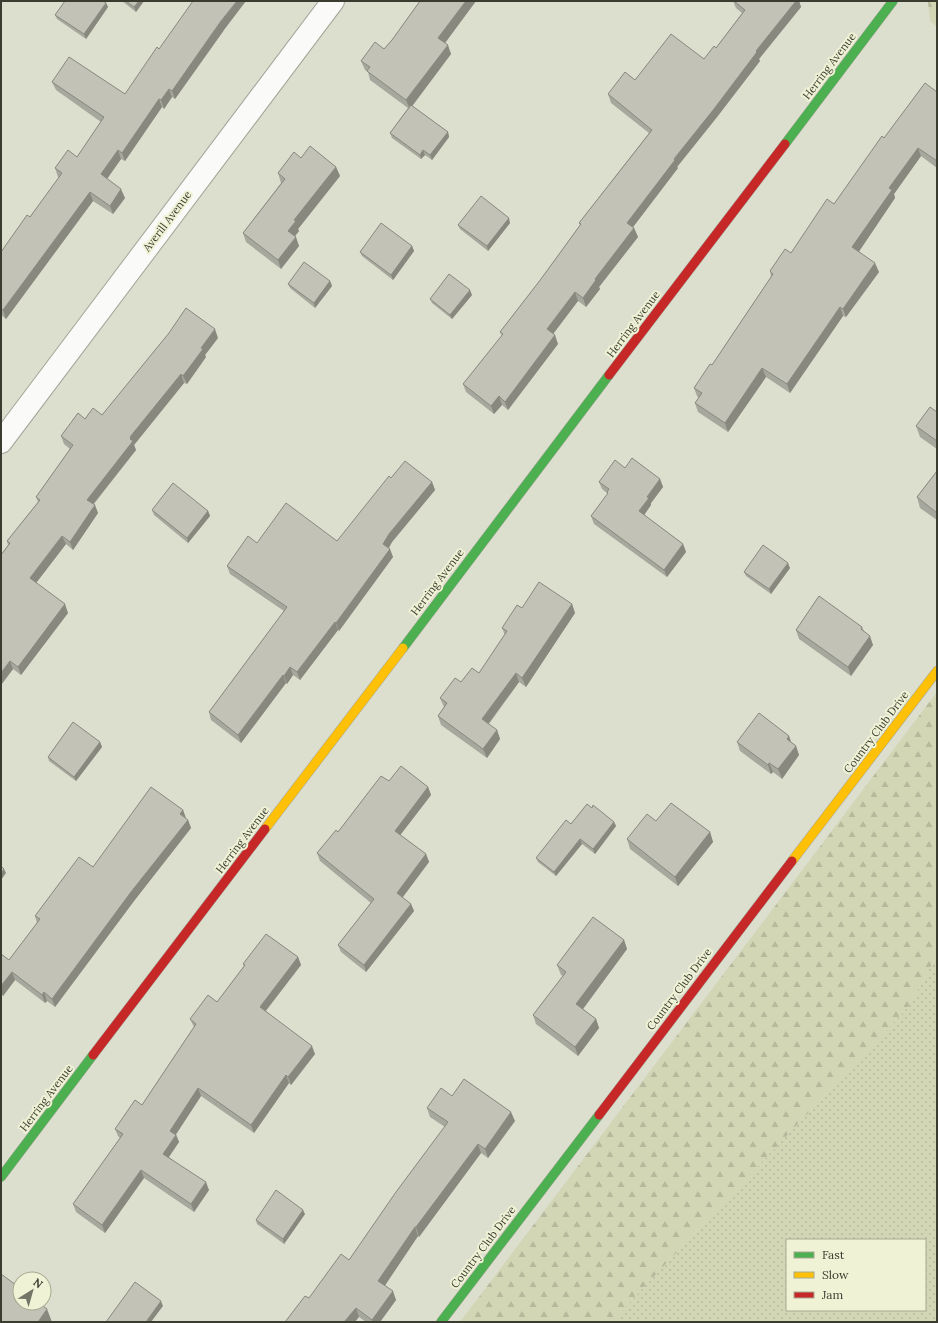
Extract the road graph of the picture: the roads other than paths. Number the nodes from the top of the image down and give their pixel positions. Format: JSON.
{"nodes":[{"id":1,"x":333,"y":1,"type":"edge"},
{"id":2,"x":893,"y":1,"type":"edge"},
{"id":3,"x":1,"y":442,"type":"edge"},
{"id":4,"x":937,"y":671,"type":"edge"},
{"id":5,"x":1,"y":1177,"type":"edge"},
{"id":6,"x":441,"y":1322,"type":"edge"}],
"edges":[{"from":1,"to":3,"type":"street","name":"Averill Avenue"},
{"from":2,"to":5,"type":"street","name":"Herring Avenue"},
{"from":4,"to":6,"type":"street","name":"Country Club Drive"}]}
